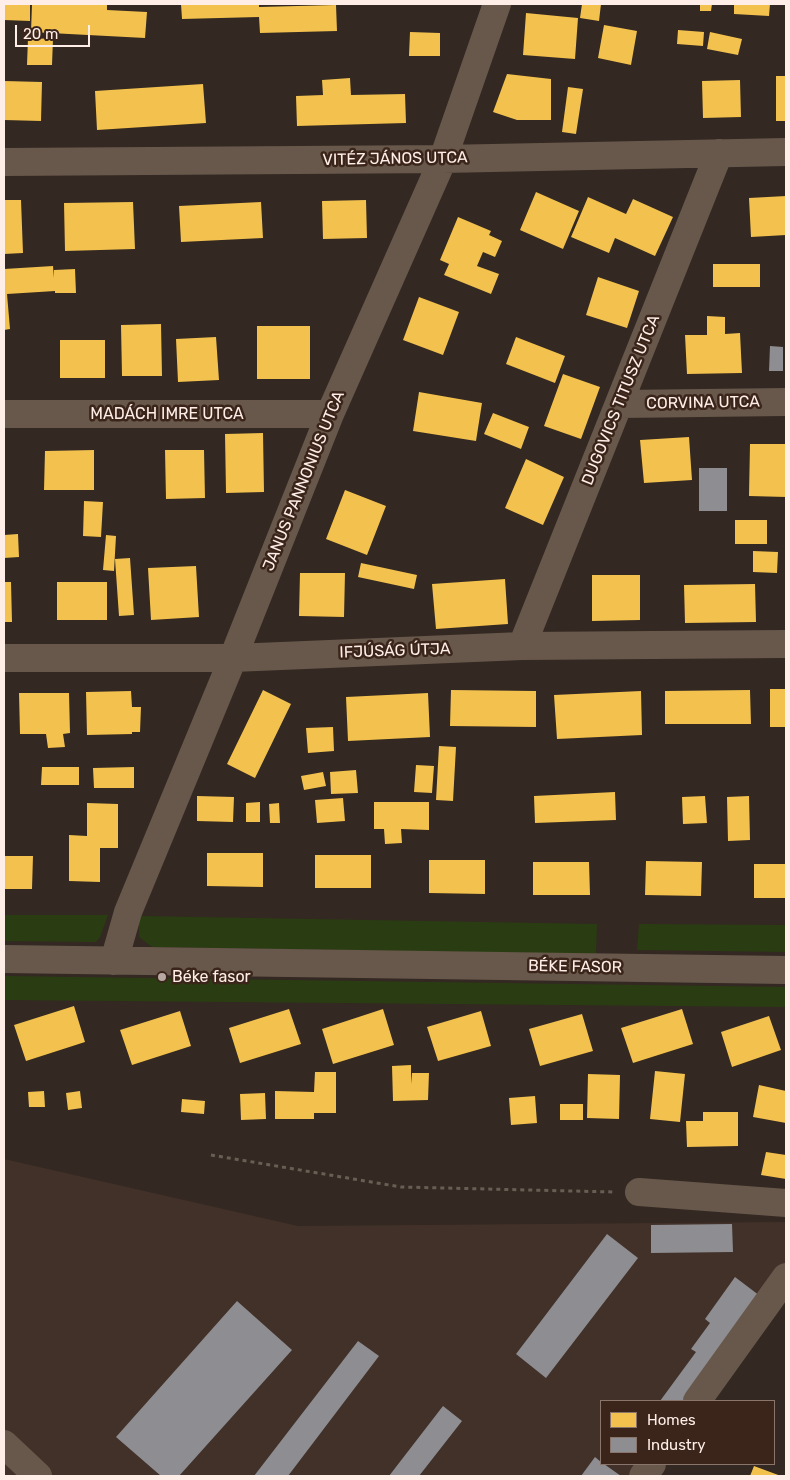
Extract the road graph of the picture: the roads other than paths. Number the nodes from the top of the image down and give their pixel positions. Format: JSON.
{"nodes":[{"id":1,"x":498,"y":4,"type":"edge"},
{"id":2,"x":786,"y":152,"type":"edge"},
{"id":3,"x":719,"y":153,"type":"junction"},
{"id":4,"x":443,"y":159,"type":"junction"},
{"id":5,"x":4,"y":162,"type":"edge"},
{"id":6,"x":786,"y":402,"type":"edge"},
{"id":7,"x":620,"y":404,"type":"junction"},
{"id":8,"x":4,"y":414,"type":"edge"},
{"id":9,"x":330,"y":414,"type":"junction"},
{"id":10,"x":786,"y":644,"type":"edge"},
{"id":11,"x":522,"y":646,"type":"junction"},
{"id":12,"x":4,"y":658,"type":"edge"},
{"id":13,"x":233,"y":658,"type":"junction"},
{"id":14,"x":4,"y":959,"type":"edge"},
{"id":15,"x":114,"y":961,"type":"junction"},
{"id":16,"x":786,"y":970,"type":"edge"},
{"id":17,"x":640,"y":1192,"type":"road end"},
{"id":18,"x":786,"y":1203,"type":"edge"},
{"id":19,"x":786,"y":1277,"type":"edge"},
{"id":20,"x":698,"y":1400,"type":"edge"},
{"id":21,"x":4,"y":1444,"type":"edge"},
{"id":22,"x":651,"y":1465,"type":"edge"},
{"id":23,"x":38,"y":1476,"type":"edge"},
{"id":24,"x":643,"y":1476,"type":"edge"}],
"edges":[{"from":1,"to":4,"type":"street","name":"JANUS PANNONIUS UTCA"},
{"from":2,"to":3,"type":"street","name":"VITÉZ JÁNOS UTCA"},
{"from":3,"to":4,"type":"street","name":"VITÉZ JÁNOS UTCA"},
{"from":3,"to":7,"type":"street","name":"DUGOVICS TITUSZ UTCA"},
{"from":4,"to":5,"type":"street","name":"VITÉZ JÁNOS UTCA"},
{"from":4,"to":9,"type":"street","name":"JANUS PANNONIUS UTCA"},
{"from":6,"to":7,"type":"street","name":"CORVINA UTCA"},
{"from":7,"to":11,"type":"street","name":"DUGOVICS TITUSZ UTCA"},
{"from":8,"to":9,"type":"street","name":"MADÁCH IMRE UTCA"},
{"from":9,"to":13,"type":"street","name":"JANUS PANNONIUS UTCA"},
{"from":10,"to":11,"type":"street","name":"IFJÚSÁG ÚTJA"},
{"from":11,"to":13,"type":"street","name":"IFJÚSÁG ÚTJA"},
{"from":12,"to":13,"type":"street","name":"IFJÚSÁG ÚTJA"},
{"from":13,"to":15,"type":"street","name":"JANUS PANNONIUS UTCA"},
{"from":14,"to":15,"type":"street","name":"BÉKE FASOR"},
{"from":15,"to":16,"type":"street","name":"BÉKE FASOR"},
{"from":17,"to":18,"type":"street"},
{"from":19,"to":20,"type":"street"},
{"from":21,"to":23,"type":"street"},
{"from":22,"to":24,"type":"street"}]}
